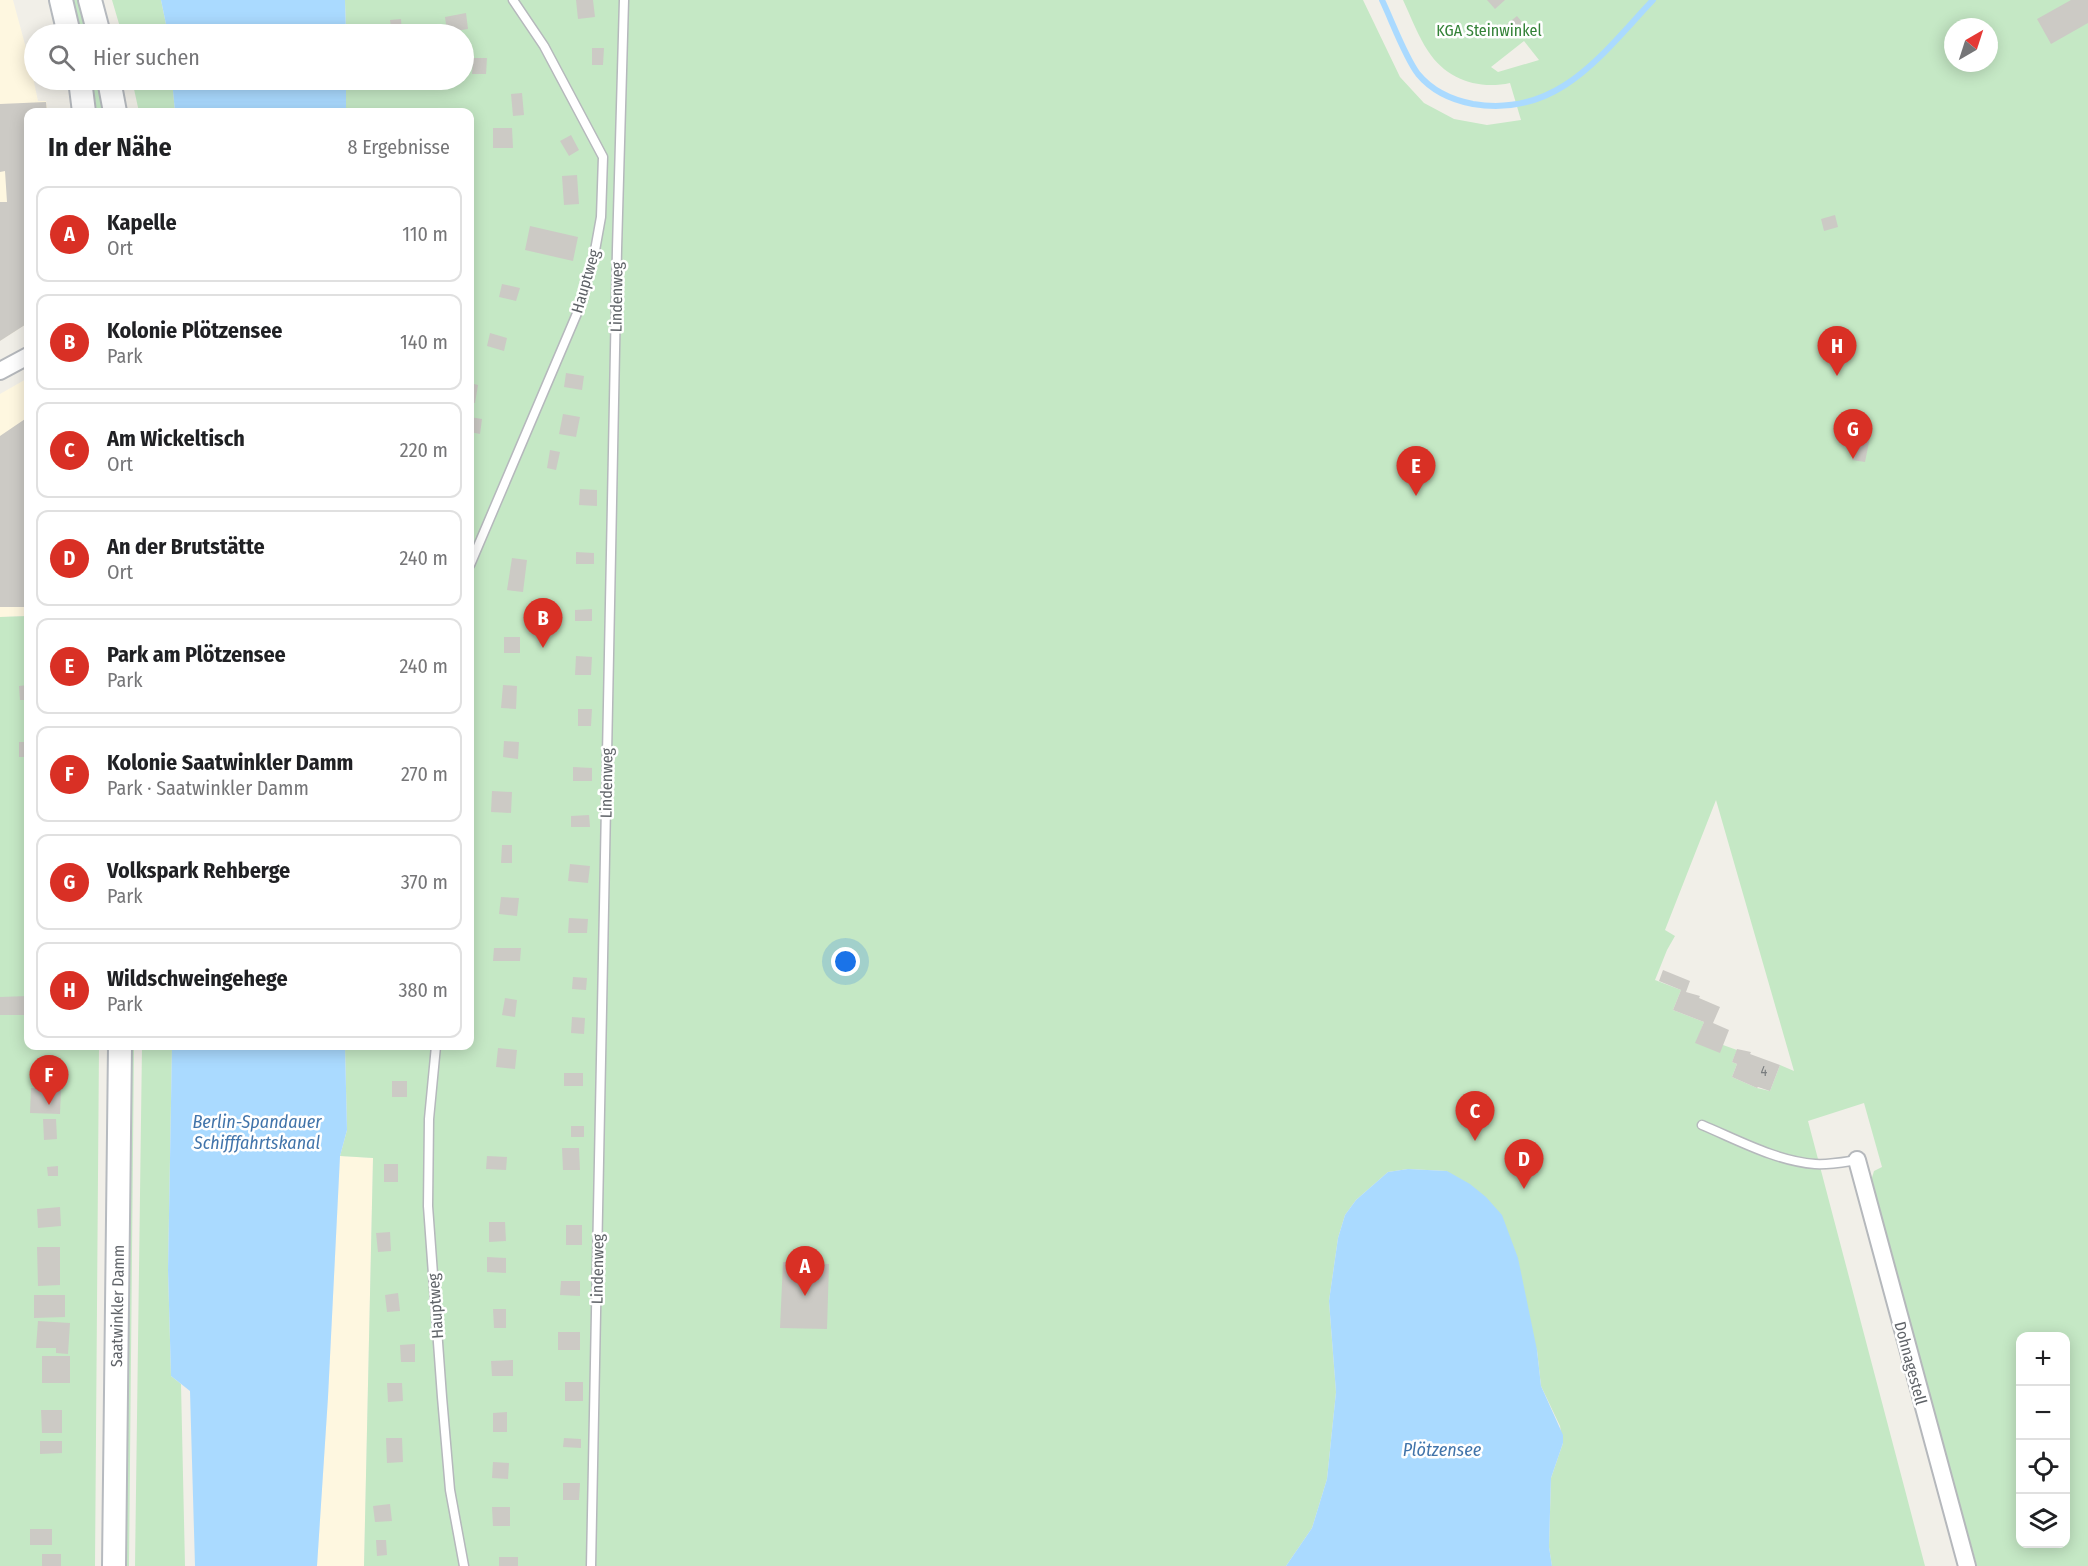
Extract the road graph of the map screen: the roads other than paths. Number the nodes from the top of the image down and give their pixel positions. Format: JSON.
{"nodes":[{"id":1,"x":61,"y":0,"type":"edge"},
{"id":2,"x":90,"y":0,"type":"edge"},
{"id":3,"x":513,"y":0,"type":"edge"},
{"id":4,"x":624,"y":0,"type":"edge"},
{"id":5,"x":67,"y":24,"type":"edge"},
{"id":6,"x":96,"y":24,"type":"edge"},
{"id":7,"x":81,"y":90,"type":"edge"},
{"id":8,"x":111,"y":90,"type":"edge"},
{"id":9,"x":84,"y":108,"type":"edge"},
{"id":10,"x":114,"y":108,"type":"edge"},
{"id":11,"x":601,"y":217,"type":"junction"},
{"id":12,"x":618,"y":219,"type":"junction"},
{"id":13,"x":24,"y":358,"type":"edge"},
{"id":14,"x":0,"y":371,"type":"edge"},
{"id":15,"x":474,"y":555,"type":"edge"},
{"id":16,"x":120,"y":1050,"type":"edge"},
{"id":17,"x":436,"y":1050,"type":"edge"},
{"id":18,"x":1702,"y":1125,"type":"dead end"},
{"id":19,"x":1857,"y":1160,"type":"joint"},
{"id":20,"x":114,"y":1566,"type":"edge"},
{"id":21,"x":464,"y":1566,"type":"edge"},
{"id":22,"x":591,"y":1566,"type":"edge"},
{"id":23,"x":1967,"y":1566,"type":"edge"}],
"edges":[{"from":1,"to":5,"type":"main road"},
{"from":2,"to":6,"type":"main road"},
{"from":3,"to":11,"type":"lane","name":"Hauptweg"},
{"from":4,"to":12,"type":"lane","name":"Lindenweg"},
{"from":7,"to":9,"type":"main road"},
{"from":8,"to":10,"type":"main road"},
{"from":11,"to":12,"type":"lane"},
{"from":11,"to":15,"type":"lane","name":"Hauptweg"},
{"from":12,"to":22,"type":"lane","name":"Lindenweg"},
{"from":13,"to":14,"type":"street"},
{"from":16,"to":20,"type":"main road","name":"Saatwinkler Damm"},
{"from":17,"to":21,"type":"lane","name":"Hauptweg"},
{"from":18,"to":19,"type":"lane"},
{"from":19,"to":23,"type":"street","name":"Dohnagestell"}]}
